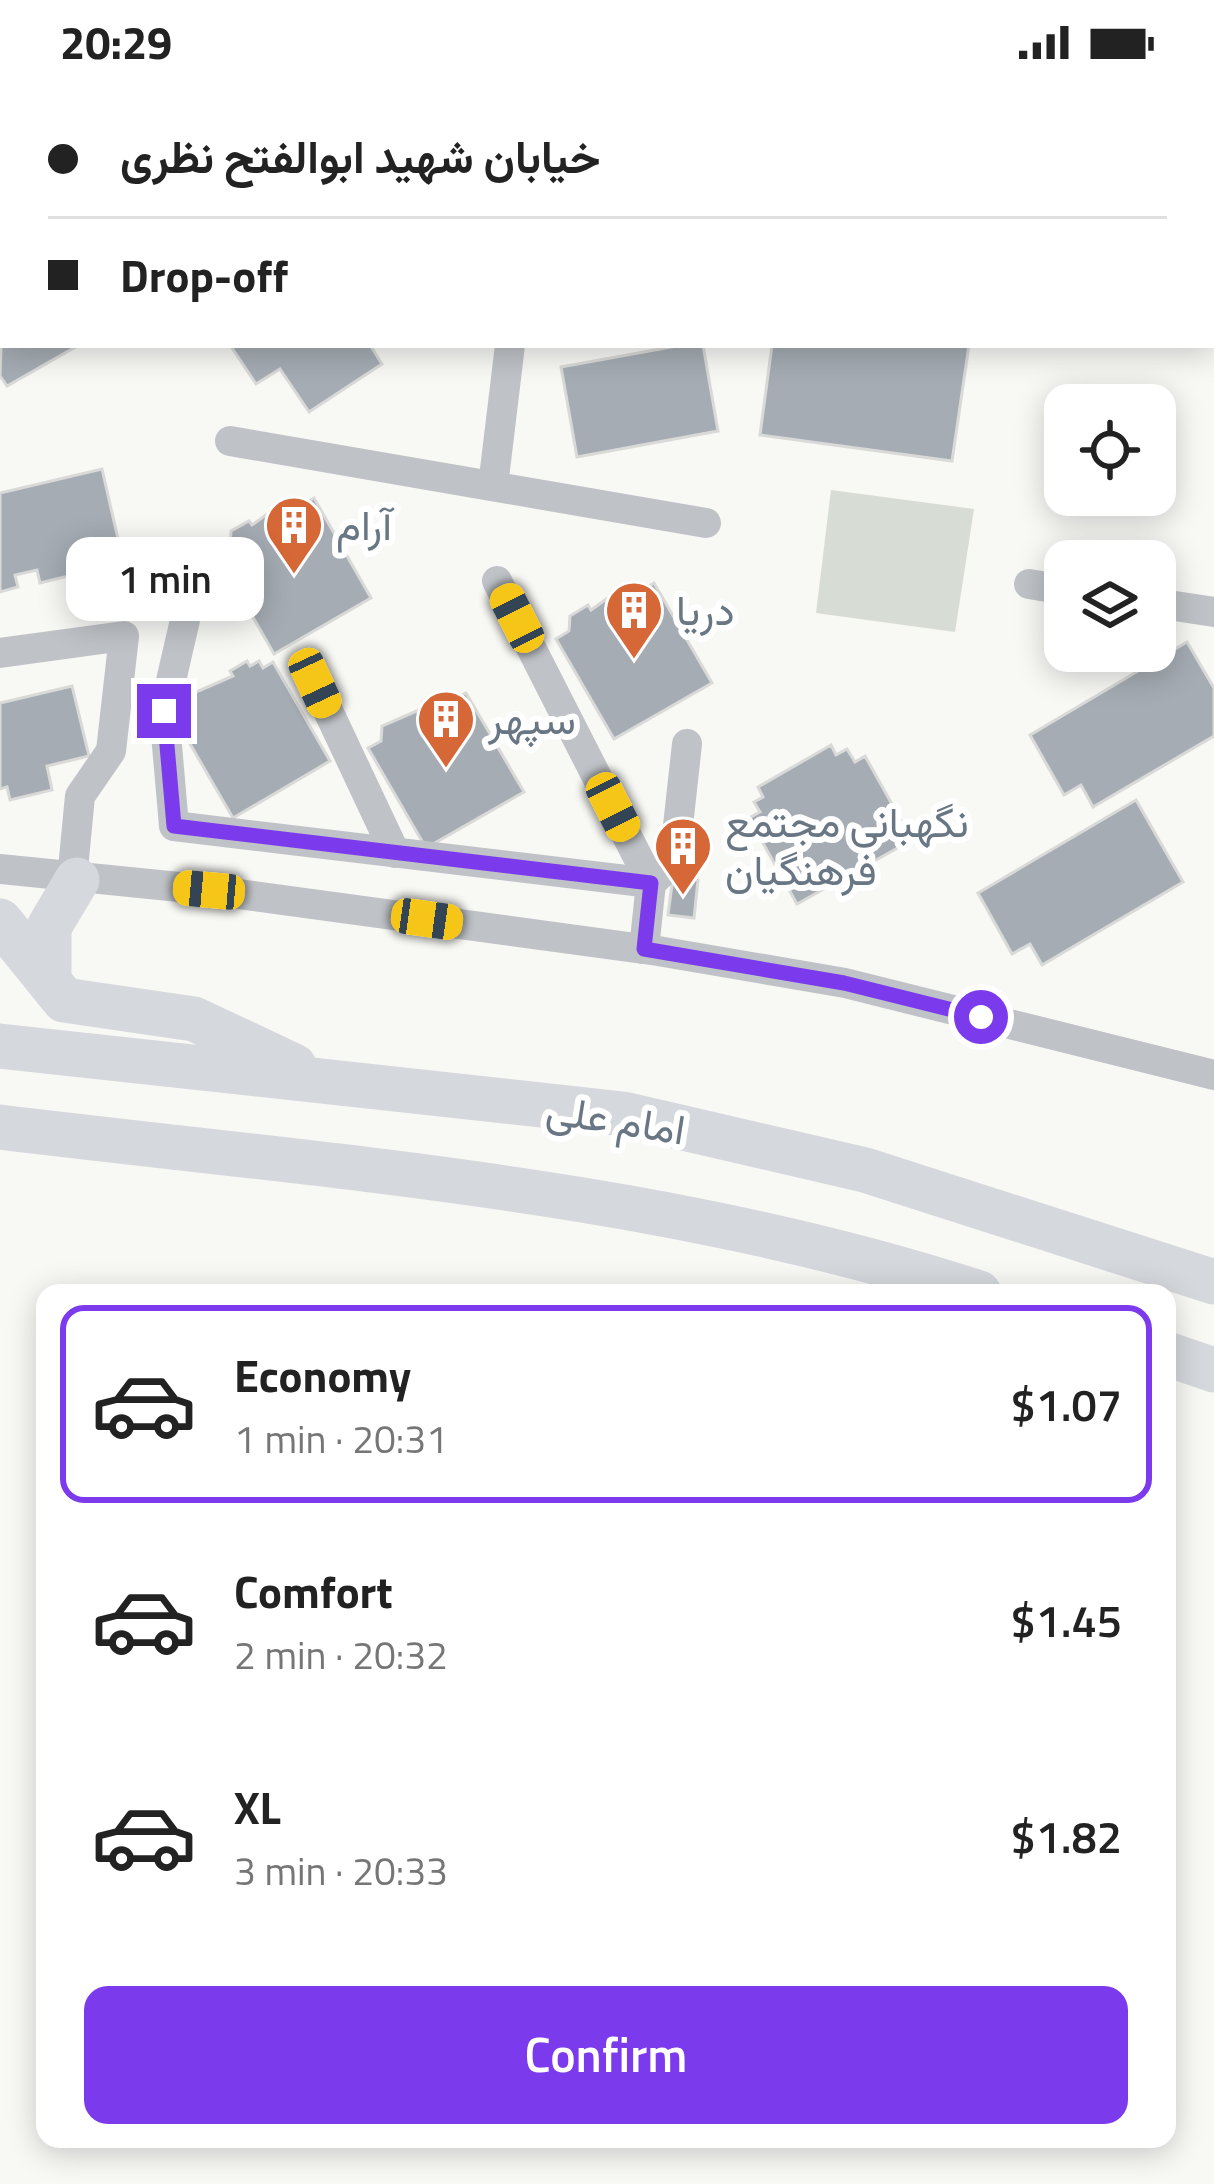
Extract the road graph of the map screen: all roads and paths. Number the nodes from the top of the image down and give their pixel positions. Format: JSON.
{"nodes":[{"id":1,"x":509,"y":348,"type":"edge"},
{"id":2,"x":230,"y":442,"type":"dead end"},
{"id":3,"x":493,"y":486,"type":"junction"},
{"id":4,"x":706,"y":523,"type":"dead end"},
{"id":5,"x":200,"y":555,"type":"dead end"},
{"id":6,"x":497,"y":580,"type":"dead end"},
{"id":7,"x":1029,"y":584,"type":"dead end"},
{"id":8,"x":1044,"y":586,"type":"edge"},
{"id":9,"x":1176,"y":606,"type":"edge"},
{"id":10,"x":1214,"y":612,"type":"edge"},
{"id":11,"x":0,"y":653,"type":"edge"},
{"id":12,"x":315,"y":683,"type":"dead end"},
{"id":13,"x":687,"y":744,"type":"dead end"},
{"id":14,"x":395,"y":853,"type":"junction"},
{"id":15,"x":0,"y":869,"type":"edge"},
{"id":16,"x":74,"y":879,"type":"junction"},
{"id":17,"x":651,"y":883,"type":"junction"},
{"id":18,"x":0,"y":921,"type":"edge"},
{"id":19,"x":644,"y":949,"type":"junction"},
{"id":20,"x":56,"y":990,"type":"junction"},
{"id":21,"x":0,"y":1046,"type":"edge"},
{"id":22,"x":1214,"y":1075,"type":"edge"},
{"id":23,"x":335,"y":1084,"type":"junction"},
{"id":24,"x":0,"y":1127,"type":"edge"},
{"id":25,"x":1214,"y":1282,"type":"edge"},
{"id":26,"x":952,"y":1284,"type":"edge"},
{"id":27,"x":1176,"y":1357,"type":"edge"},
{"id":28,"x":1214,"y":1370,"type":"edge"}],
"edges":[{"from":1,"to":3,"type":"street"},
{"from":2,"to":3,"type":"street"},
{"from":3,"to":4,"type":"street"},
{"from":5,"to":14,"type":"street"},
{"from":6,"to":17,"type":"street"},
{"from":7,"to":8,"type":"street"},
{"from":9,"to":10,"type":"street"},
{"from":11,"to":16,"type":"street"},
{"from":12,"to":14,"type":"street"},
{"from":13,"to":17,"type":"street"},
{"from":14,"to":17,"type":"street"},
{"from":15,"to":16,"type":"street"},
{"from":16,"to":19,"type":"street"},
{"from":16,"to":20,"type":"main road"},
{"from":17,"to":19,"type":"street"},
{"from":18,"to":20,"type":"main road"},
{"from":19,"to":22,"type":"street"},
{"from":20,"to":23,"type":"main road"},
{"from":21,"to":23,"type":"main road","name":"امام علی"},
{"from":23,"to":25,"type":"main road","name":"امام علی"},
{"from":24,"to":26,"type":"main road","name":"امام علی"},
{"from":27,"to":28,"type":"main road"}]}
